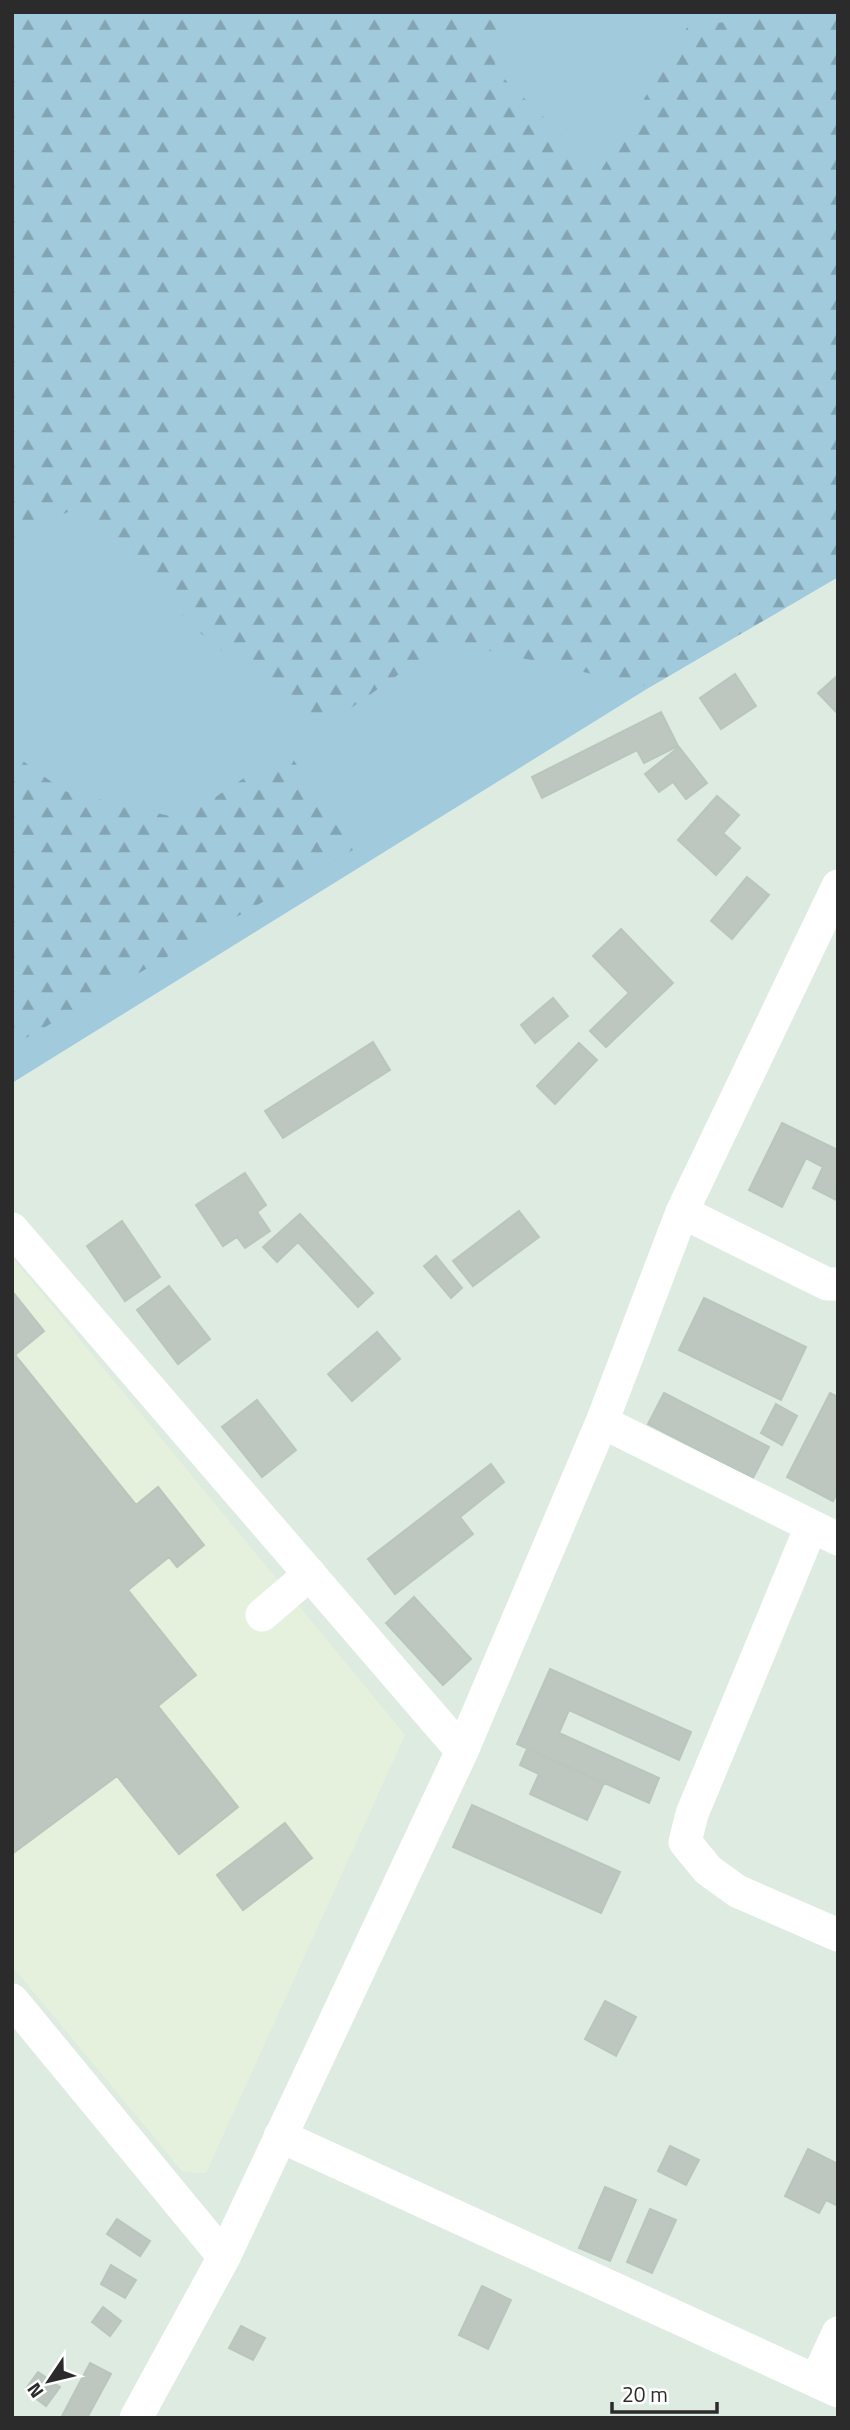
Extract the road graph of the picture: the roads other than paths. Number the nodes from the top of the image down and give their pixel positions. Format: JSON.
{"nodes":[{"id":1,"x":838,"y":886,"type":"edge"},
{"id":2,"x":682,"y":1212,"type":"junction"},
{"id":3,"x":12,"y":1229,"type":"edge"},
{"id":4,"x":838,"y":1284,"type":"edge"},
{"id":5,"x":602,"y":1422,"type":"junction"},
{"id":6,"x":824,"y":1533,"type":"edge"},
{"id":7,"x":310,"y":1574,"type":"junction"},
{"id":8,"x":262,"y":1615,"type":"dead end"},
{"id":9,"x":462,"y":1752,"type":"junction"},
{"id":10,"x":838,"y":1935,"type":"edge"},
{"id":11,"x":12,"y":2000,"type":"edge"},
{"id":12,"x":280,"y":2136,"type":"junction"},
{"id":13,"x":224,"y":2257,"type":"junction"},
{"id":14,"x":838,"y":2333,"type":"edge"},
{"id":15,"x":827,"y":2386,"type":"edge"},
{"id":16,"x":136,"y":2418,"type":"edge"}],
"edges":[{"from":1,"to":2,"type":"street"},
{"from":2,"to":4,"type":"street"},
{"from":2,"to":5,"type":"street"},
{"from":3,"to":7,"type":"street"},
{"from":5,"to":6,"type":"street"},
{"from":5,"to":9,"type":"street"},
{"from":6,"to":10,"type":"street"},
{"from":7,"to":8,"type":"street"},
{"from":7,"to":9,"type":"street"},
{"from":9,"to":12,"type":"street"},
{"from":11,"to":13,"type":"street"},
{"from":12,"to":13,"type":"street"},
{"from":12,"to":15,"type":"street"},
{"from":13,"to":16,"type":"street"},
{"from":14,"to":15,"type":"street"}]}
